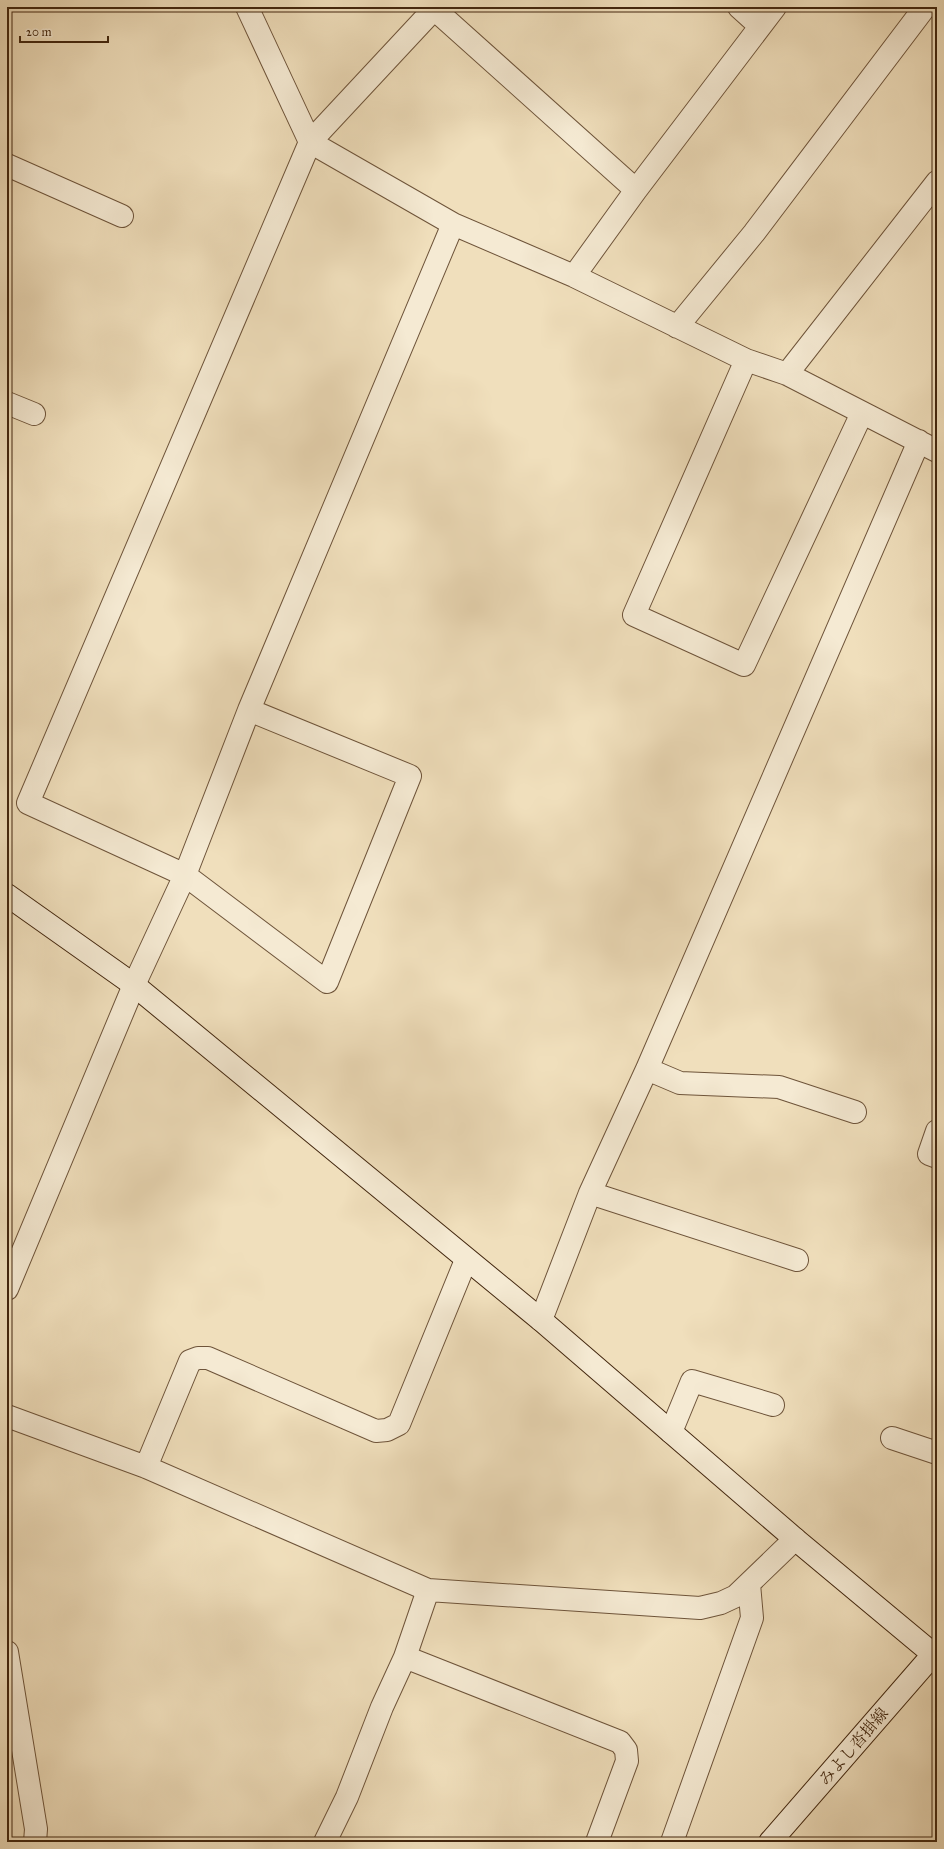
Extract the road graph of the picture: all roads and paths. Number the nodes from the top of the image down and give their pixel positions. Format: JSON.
{"nodes":[{"id":1,"x":247,"y":7,"type":"edge"},
{"id":2,"x":739,"y":7,"type":"edge"},
{"id":3,"x":775,"y":7,"type":"edge"},
{"id":4,"x":925,"y":7,"type":"edge"},
{"id":5,"x":433,"y":8,"type":"edge"},
{"id":6,"x":760,"y":26,"type":"junction"},
{"id":7,"x":310,"y":142,"type":"junction"},
{"id":8,"x":7,"y":165,"type":"edge"},
{"id":9,"x":937,"y":182,"type":"edge"},
{"id":10,"x":636,"y":190,"type":"junction"},
{"id":11,"x":122,"y":216,"type":"dead end"},
{"id":12,"x":453,"y":224,"type":"junction"},
{"id":13,"x":574,"y":276,"type":"junction"},
{"id":14,"x":677,"y":327,"type":"junction"},
{"id":15,"x":746,"y":360,"type":"junction"},
{"id":16,"x":787,"y":374,"type":"junction"},
{"id":17,"x":7,"y":403,"type":"edge"},
{"id":18,"x":862,"y":413,"type":"junction"},
{"id":19,"x":34,"y":414,"type":"dead end"},
{"id":20,"x":928,"y":446,"type":"edge"},
{"id":21,"x":249,"y":710,"type":"junction"},
{"id":22,"x":185,"y":875,"type":"junction"},
{"id":23,"x":7,"y":895,"type":"edge"},
{"id":24,"x":134,"y":985,"type":"junction"},
{"id":25,"x":647,"y":1068,"type":"junction"},
{"id":26,"x":855,"y":1112,"type":"dead end"},
{"id":27,"x":937,"y":1131,"type":"edge"},
{"id":28,"x":937,"y":1157,"type":"edge"},
{"id":29,"x":590,"y":1193,"type":"junction"},
{"id":30,"x":466,"y":1260,"type":"junction"},
{"id":31,"x":797,"y":1260,"type":"dead end"},
{"id":32,"x":7,"y":1289,"type":"edge"},
{"id":33,"x":541,"y":1320,"type":"junction"},
{"id":34,"x":773,"y":1405,"type":"dead end"},
{"id":35,"x":7,"y":1416,"type":"edge"},
{"id":36,"x":671,"y":1432,"type":"junction"},
{"id":37,"x":892,"y":1438,"type":"dead end"},
{"id":38,"x":937,"y":1453,"type":"edge"},
{"id":39,"x":146,"y":1467,"type":"junction"},
{"id":40,"x":794,"y":1538,"type":"junction"},
{"id":41,"x":749,"y":1584,"type":"junction"},
{"id":42,"x":428,"y":1590,"type":"junction"},
{"id":43,"x":7,"y":1652,"type":"edge"},
{"id":44,"x":935,"y":1652,"type":"edge"},
{"id":45,"x":404,"y":1657,"type":"junction"},
{"id":46,"x":330,"y":1840,"type":"edge"},
{"id":47,"x":35,"y":1842,"type":"edge"},
{"id":48,"x":597,"y":1842,"type":"edge"},
{"id":49,"x":672,"y":1842,"type":"edge"},
{"id":50,"x":770,"y":1842,"type":"edge"}],
"edges":[{"from":1,"to":7,"type":"street"},
{"from":2,"to":6,"type":"street"},
{"from":3,"to":6,"type":"street"},
{"from":4,"to":14,"type":"street"},
{"from":5,"to":7,"type":"street"},
{"from":5,"to":10,"type":"street"},
{"from":6,"to":10,"type":"street"},
{"from":7,"to":12,"type":"street"},
{"from":7,"to":22,"type":"street"},
{"from":8,"to":11,"type":"street"},
{"from":9,"to":16,"type":"street"},
{"from":10,"to":13,"type":"street"},
{"from":12,"to":13,"type":"street"},
{"from":12,"to":21,"type":"street"},
{"from":13,"to":14,"type":"street"},
{"from":14,"to":15,"type":"street"},
{"from":15,"to":16,"type":"street"},
{"from":15,"to":18,"type":"street"},
{"from":16,"to":18,"type":"street"},
{"from":17,"to":19,"type":"street"},
{"from":18,"to":20,"type":"street"},
{"from":20,"to":25,"type":"street"},
{"from":21,"to":22,"type":"street"},
{"from":21,"to":22,"type":"street"},
{"from":22,"to":24,"type":"street"},
{"from":23,"to":24,"type":"street"},
{"from":24,"to":30,"type":"street"},
{"from":24,"to":32,"type":"street"},
{"from":25,"to":26,"type":"street"},
{"from":25,"to":29,"type":"street"},
{"from":27,"to":28,"type":"street"},
{"from":29,"to":31,"type":"street"},
{"from":29,"to":33,"type":"street"},
{"from":30,"to":33,"type":"street"},
{"from":30,"to":39,"type":"street"},
{"from":33,"to":36,"type":"street"},
{"from":34,"to":36,"type":"street"},
{"from":35,"to":39,"type":"street"},
{"from":36,"to":40,"type":"street"},
{"from":37,"to":38,"type":"street"},
{"from":39,"to":42,"type":"street"},
{"from":40,"to":41,"type":"street"},
{"from":40,"to":44,"type":"street"},
{"from":41,"to":42,"type":"street"},
{"from":41,"to":49,"type":"street"},
{"from":42,"to":45,"type":"street"},
{"from":43,"to":47,"type":"street"},
{"from":44,"to":50,"type":"street","name":"みよし沓掛線"},
{"from":45,"to":46,"type":"street"},
{"from":45,"to":48,"type":"street"}]}
